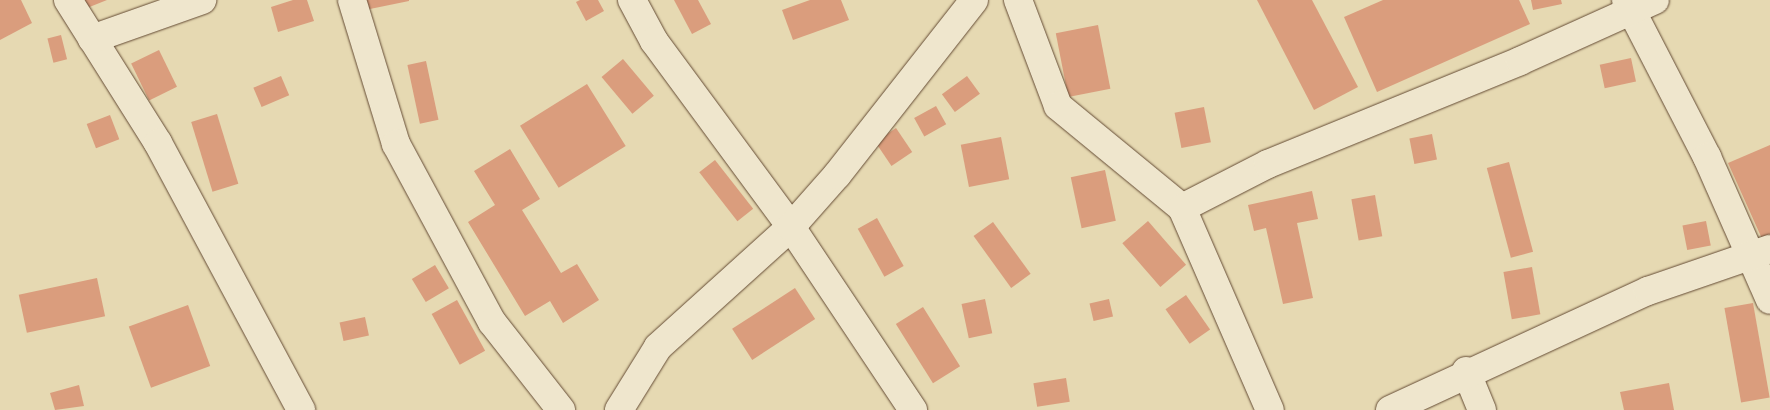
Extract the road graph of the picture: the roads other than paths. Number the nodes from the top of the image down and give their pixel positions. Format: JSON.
{"nodes":[{"id":1,"x":68,"y":0,"type":"edge"},
{"id":2,"x":202,"y":0,"type":"edge"},
{"id":3,"x":352,"y":0,"type":"edge"},
{"id":4,"x":632,"y":0,"type":"edge"},
{"id":5,"x":974,"y":0,"type":"edge"},
{"id":6,"x":1018,"y":0,"type":"edge"},
{"id":7,"x":1638,"y":4,"type":"edge"},
{"id":8,"x":92,"y":39,"type":"junction"},
{"id":9,"x":1182,"y":208,"type":"junction"},
{"id":10,"x":791,"y":227,"type":"junction"},
{"id":11,"x":1760,"y":252,"type":"edge"},
{"id":12,"x":1770,"y":300,"type":"edge"},
{"id":13,"x":1466,"y":372,"type":"junction"},
{"id":14,"x":301,"y":410,"type":"edge"},
{"id":15,"x":561,"y":410,"type":"edge"},
{"id":16,"x":619,"y":410,"type":"edge"},
{"id":17,"x":913,"y":410,"type":"edge"},
{"id":18,"x":1270,"y":410,"type":"edge"},
{"id":19,"x":1390,"y":410,"type":"edge"},
{"id":20,"x":1482,"y":410,"type":"edge"}],
"edges":[{"from":1,"to":8,"type":"street"},
{"from":2,"to":8,"type":"street"},
{"from":3,"to":15,"type":"street"},
{"from":4,"to":10,"type":"street"},
{"from":5,"to":10,"type":"street"},
{"from":6,"to":9,"type":"street"},
{"from":7,"to":9,"type":"street"},
{"from":7,"to":11,"type":"street"},
{"from":8,"to":14,"type":"street"},
{"from":9,"to":18,"type":"street"},
{"from":10,"to":16,"type":"street"},
{"from":10,"to":17,"type":"street"},
{"from":11,"to":12,"type":"street"},
{"from":11,"to":13,"type":"street"},
{"from":13,"to":19,"type":"street"},
{"from":13,"to":20,"type":"street"}]}
